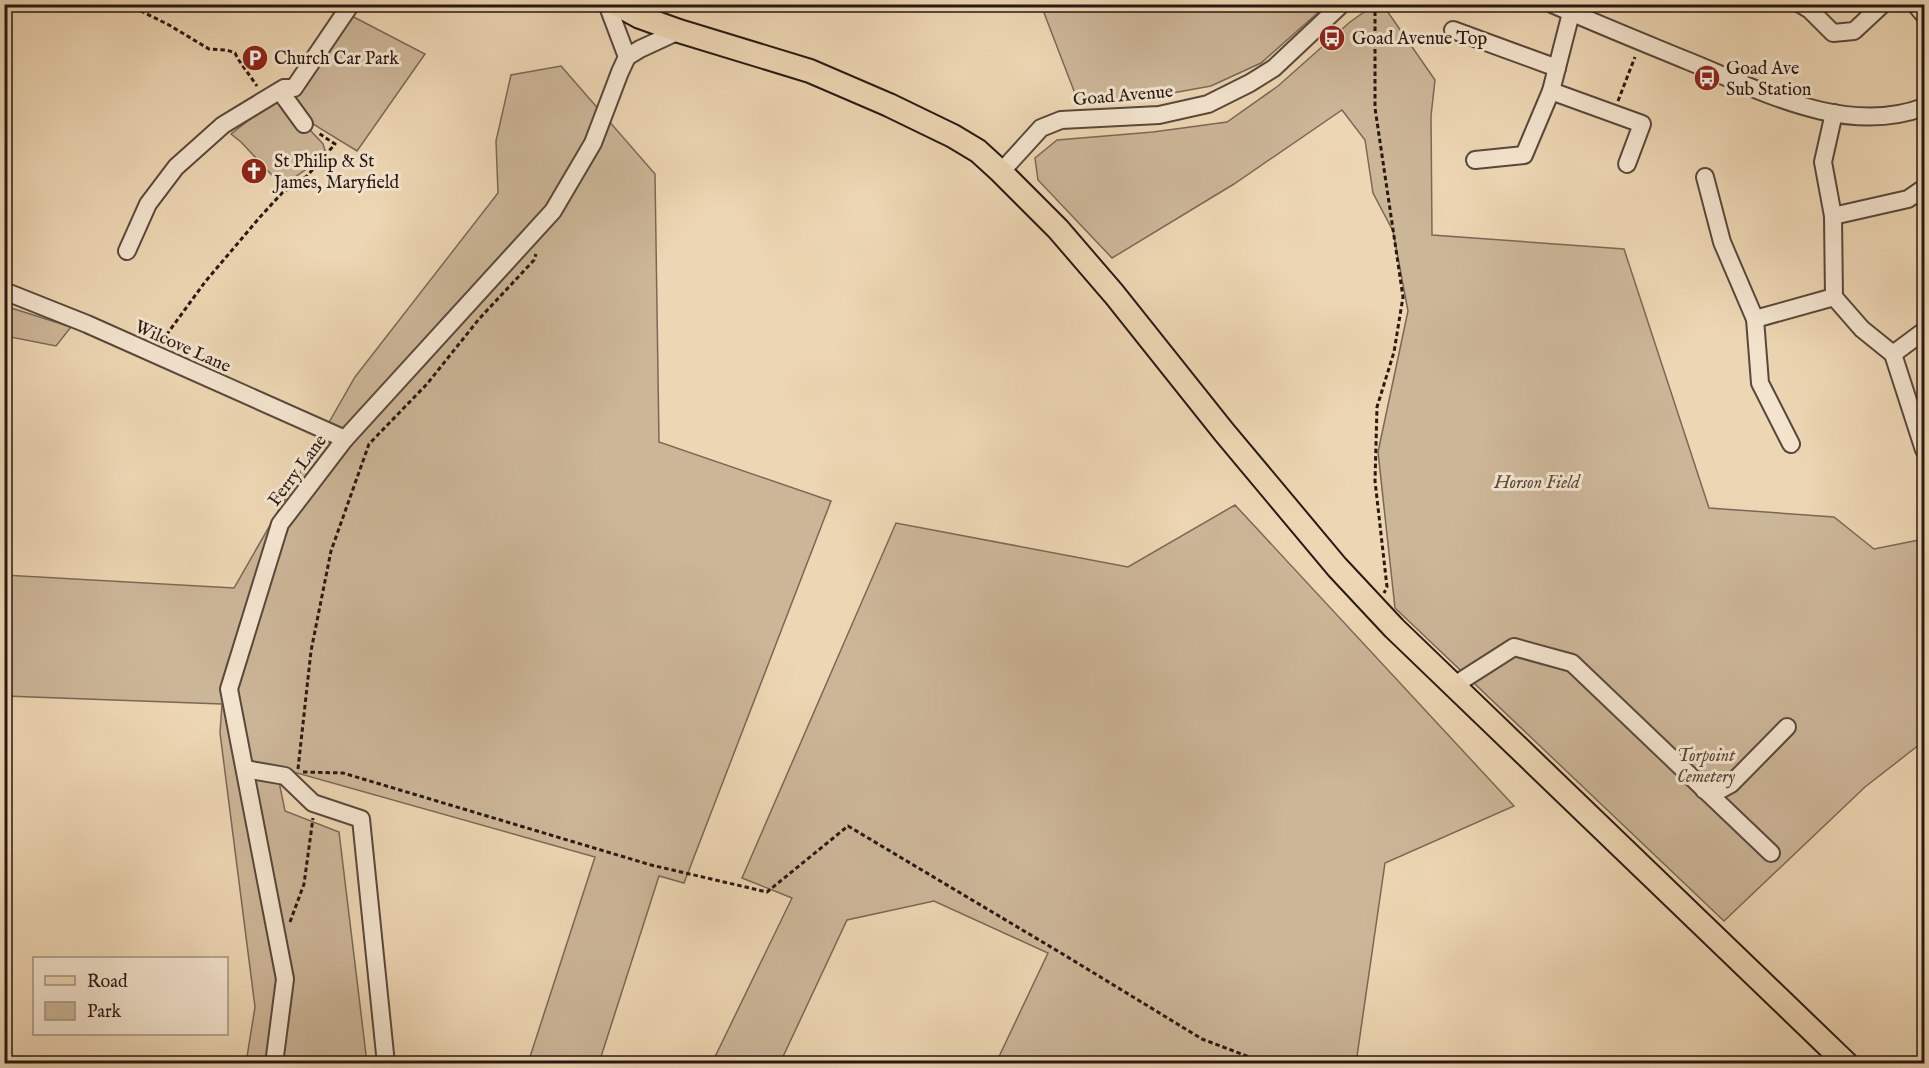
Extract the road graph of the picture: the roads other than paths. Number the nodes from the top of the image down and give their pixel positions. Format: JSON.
{"nodes":[{"id":1,"x":351,"y":4,"type":"edge"},
{"id":2,"x":607,"y":4,"type":"edge"},
{"id":3,"x":616,"y":4,"type":"edge"},
{"id":4,"x":1342,"y":4,"type":"edge"},
{"id":5,"x":1552,"y":4,"type":"edge"},
{"id":6,"x":1800,"y":4,"type":"edge"},
{"id":7,"x":1883,"y":4,"type":"edge"},
{"id":8,"x":1915,"y":4,"type":"edge"},
{"id":9,"x":1571,"y":13,"type":"junction"},
{"id":10,"x":1924,"y":15,"type":"edge"},
{"id":11,"x":1453,"y":30,"type":"dead end"},
{"id":12,"x":679,"y":32,"type":"junction"},
{"id":13,"x":627,"y":57,"type":"junction"},
{"id":14,"x":1557,"y":68,"type":"junction"},
{"id":15,"x":1551,"y":91,"type":"junction"},
{"id":16,"x":273,"y":95,"type":"junction"},
{"id":17,"x":1924,"y":107,"type":"edge"},
{"id":18,"x":1834,"y":113,"type":"junction"},
{"id":19,"x":304,"y":124,"type":"road end"},
{"id":20,"x":1475,"y":159,"type":"dead end"},
{"id":21,"x":1627,"y":164,"type":"dead end"},
{"id":22,"x":1001,"y":172,"type":"junction"},
{"id":23,"x":1705,"y":177,"type":"dead end"},
{"id":24,"x":1924,"y":188,"type":"edge"},
{"id":25,"x":1833,"y":216,"type":"junction"},
{"id":26,"x":127,"y":251,"type":"dead end"},
{"id":27,"x":4,"y":291,"type":"edge"},
{"id":28,"x":1834,"y":297,"type":"junction"},
{"id":29,"x":1755,"y":319,"type":"junction"},
{"id":30,"x":1924,"y":332,"type":"edge"},
{"id":31,"x":1893,"y":354,"type":"junction"},
{"id":32,"x":345,"y":439,"type":"junction"},
{"id":33,"x":1791,"y":444,"type":"dead end"},
{"id":34,"x":1924,"y":450,"type":"edge"},
{"id":35,"x":1453,"y":686,"type":"junction"},
{"id":36,"x":1787,"y":727,"type":"dead end"},
{"id":37,"x":245,"y":769,"type":"junction"},
{"id":38,"x":1704,"y":790,"type":"junction"},
{"id":39,"x":1771,"y":854,"type":"dead end"},
{"id":40,"x":274,"y":1064,"type":"edge"},
{"id":41,"x":386,"y":1064,"type":"edge"},
{"id":42,"x":1846,"y":1064,"type":"edge"}],
"edges":[{"from":1,"to":16,"type":"street"},
{"from":2,"to":13,"type":"street"},
{"from":3,"to":12,"type":"main road"},
{"from":4,"to":22,"type":"street","name":"Goad Avenue"},
{"from":5,"to":9,"type":"street"},
{"from":6,"to":7,"type":"street"},
{"from":8,"to":10,"type":"street"},
{"from":9,"to":14,"type":"street"},
{"from":9,"to":18,"type":"street"},
{"from":11,"to":14,"type":"street"},
{"from":12,"to":13,"type":"street"},
{"from":12,"to":22,"type":"main road"},
{"from":13,"to":32,"type":"street","name":"Ferry Lane"},
{"from":14,"to":15,"type":"street"},
{"from":15,"to":20,"type":"street"},
{"from":15,"to":21,"type":"street"},
{"from":16,"to":19,"type":"street"},
{"from":16,"to":26,"type":"street"},
{"from":17,"to":18,"type":"street"},
{"from":18,"to":25,"type":"street"},
{"from":22,"to":35,"type":"main road"},
{"from":23,"to":29,"type":"street"},
{"from":24,"to":25,"type":"street"},
{"from":25,"to":28,"type":"street"},
{"from":27,"to":32,"type":"street","name":"Wilcove Lane"},
{"from":28,"to":29,"type":"street"},
{"from":28,"to":31,"type":"street"},
{"from":29,"to":33,"type":"street"},
{"from":30,"to":31,"type":"street"},
{"from":31,"to":34,"type":"street"},
{"from":32,"to":37,"type":"street","name":"Ferry Lane"},
{"from":35,"to":38,"type":"street"},
{"from":35,"to":42,"type":"main road"},
{"from":36,"to":38,"type":"street"},
{"from":37,"to":40,"type":"street","name":"Ferry Lane"},
{"from":37,"to":41,"type":"street"},
{"from":38,"to":39,"type":"street"}]}
